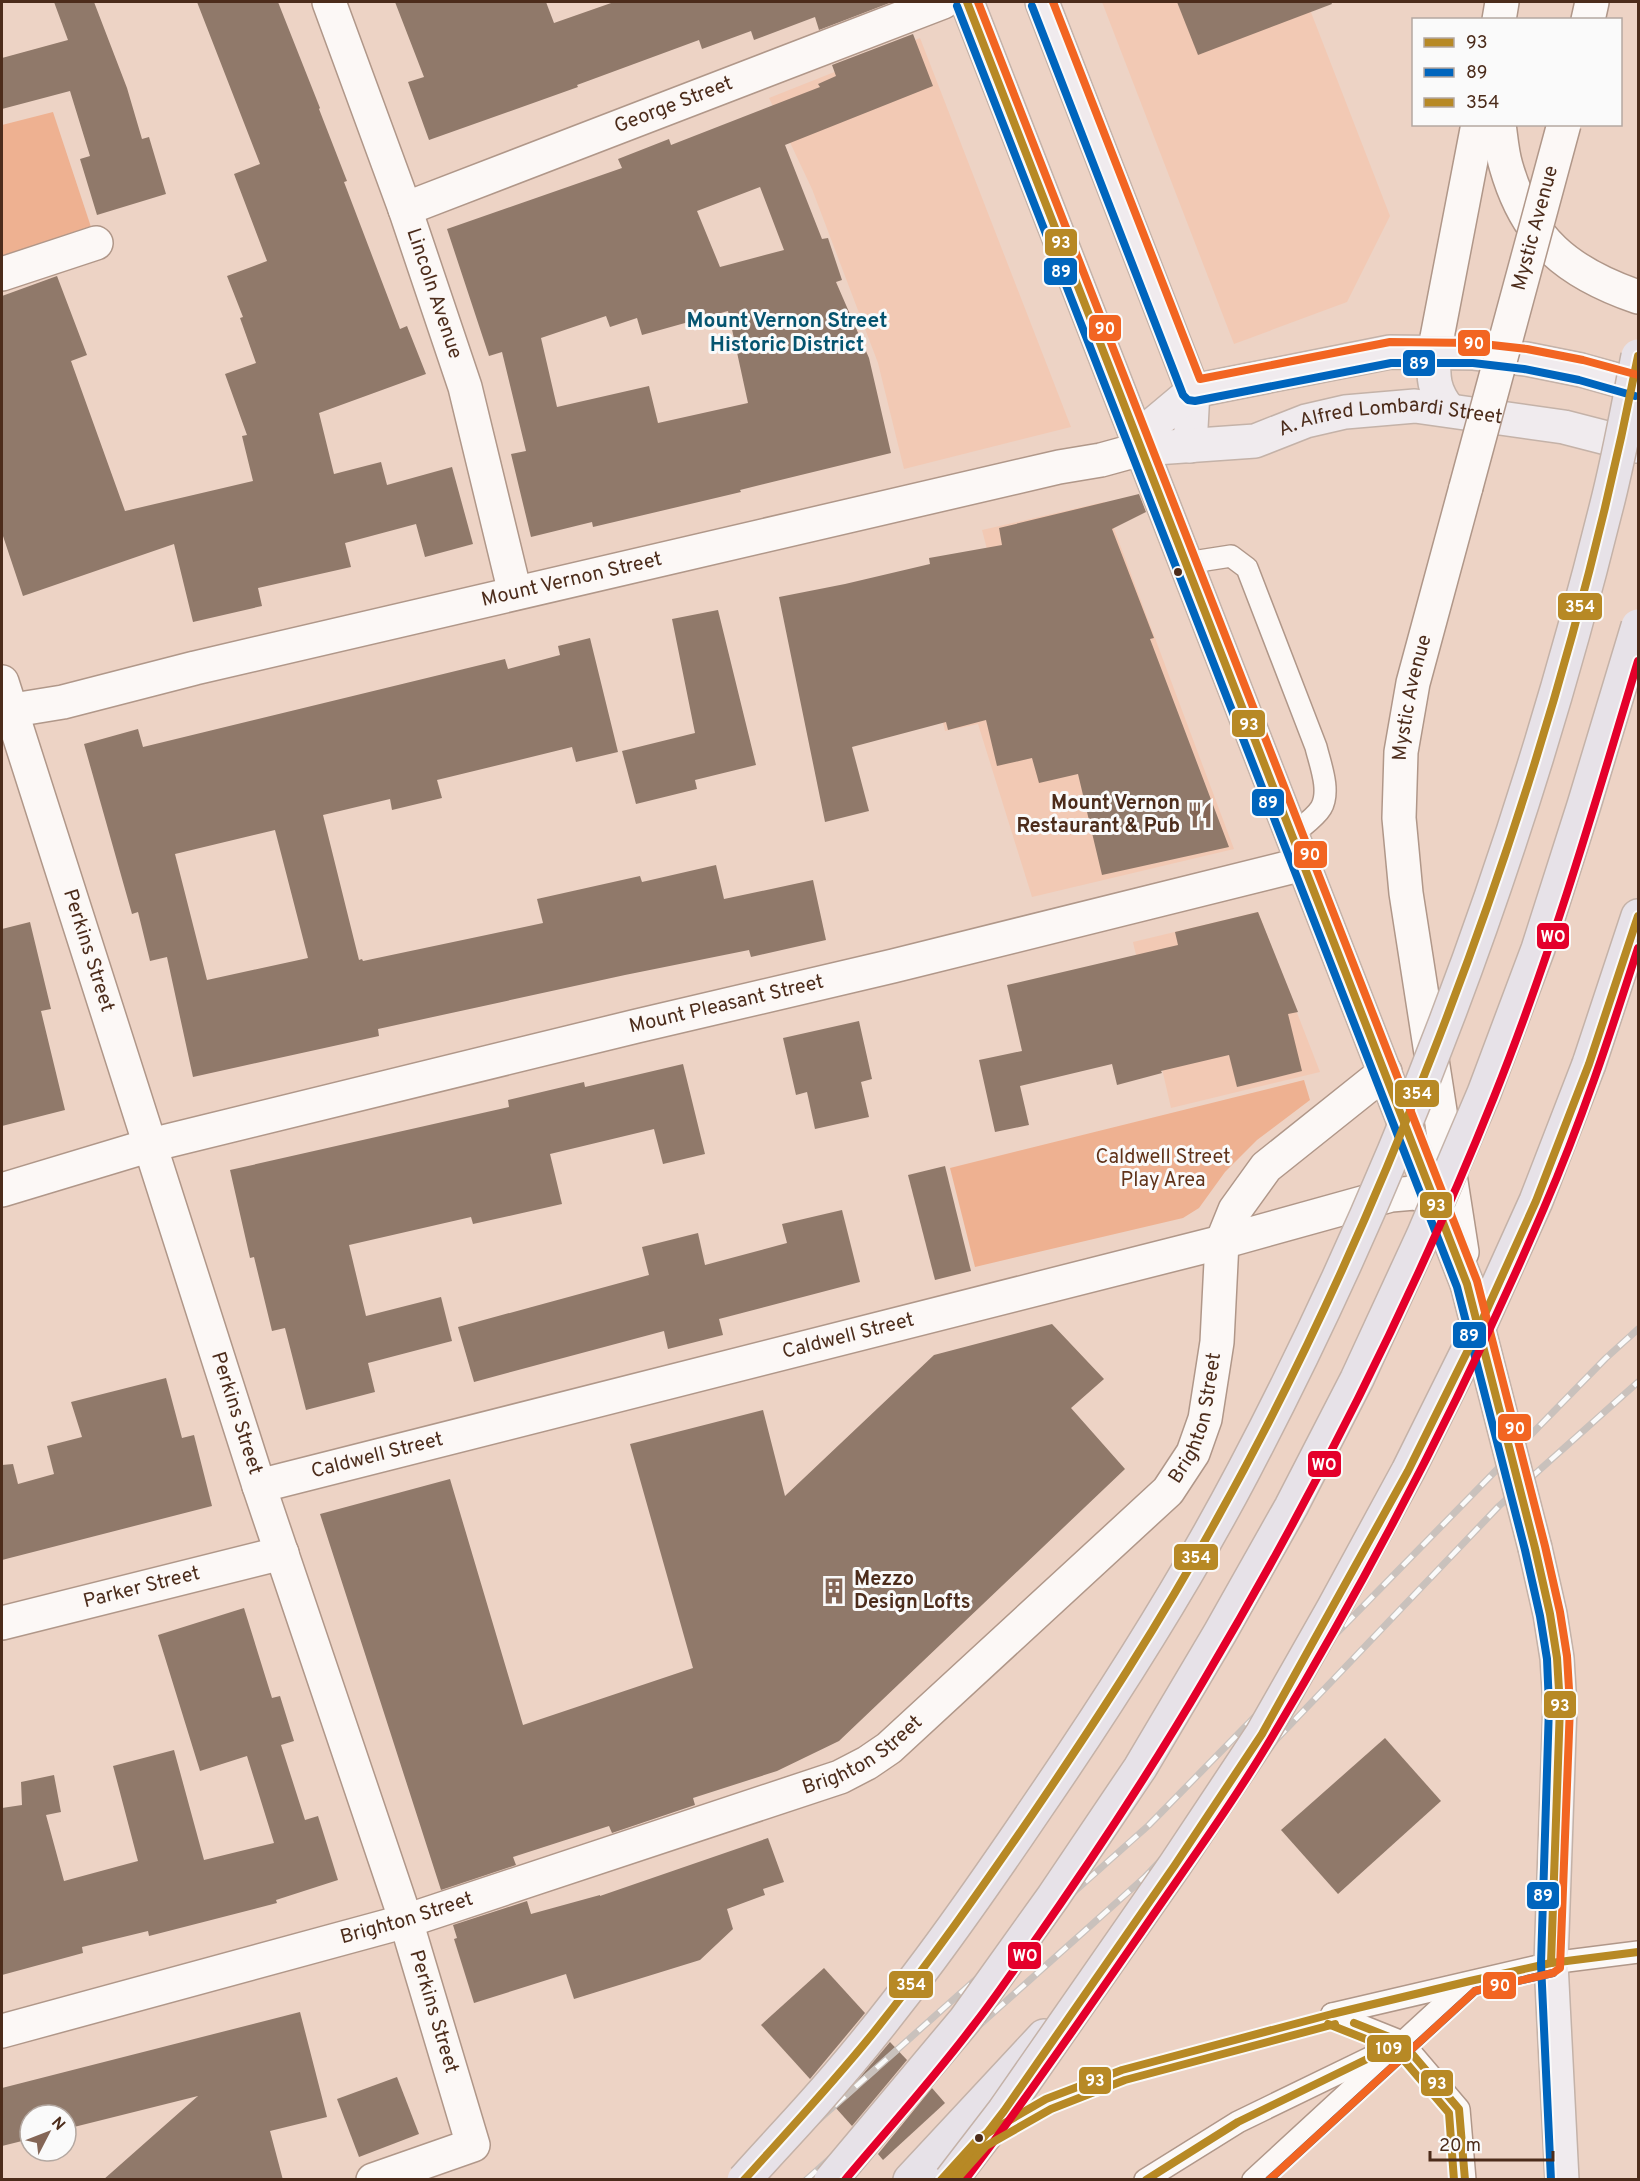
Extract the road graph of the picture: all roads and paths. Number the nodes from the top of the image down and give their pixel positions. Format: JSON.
{"nodes":[{"id":1,"x":329,"y":2,"type":"edge"},
{"id":2,"x":944,"y":2,"type":"edge"},
{"id":3,"x":967,"y":2,"type":"edge"},
{"id":4,"x":1042,"y":2,"type":"edge"},
{"id":5,"x":1502,"y":2,"type":"edge"},
{"id":6,"x":1592,"y":2,"type":"edge"},
{"id":7,"x":1498,"y":18,"type":"edge"},
{"id":8,"x":1588,"y":18,"type":"edge"},
{"id":9,"x":1478,"y":126,"type":"edge"},
{"id":10,"x":1499,"y":126,"type":"edge"},
{"id":11,"x":1563,"y":126,"type":"edge"},
{"id":12,"x":405,"y":209,"type":"junction"},
{"id":13,"x":96,"y":243,"type":"dead end"},
{"id":14,"x":2,"y":274,"type":"edge"},
{"id":15,"x":1638,"y":297,"type":"edge"},
{"id":16,"x":1434,"y":353,"type":"junction"},
{"id":17,"x":1638,"y":356,"type":"edge"},
{"id":18,"x":1638,"y":386,"type":"edge"},
{"id":19,"x":1193,"y":391,"type":"junction"},
{"id":20,"x":1449,"y":410,"type":"junction"},
{"id":21,"x":1139,"y":443,"type":"junction"},
{"id":22,"x":1190,"y":446,"type":"junction"},
{"id":23,"x":1638,"y":446,"type":"edge"},
{"id":24,"x":1185,"y":563,"type":"junction"},
{"id":25,"x":515,"y":593,"type":"junction"},
{"id":26,"x":1638,"y":626,"type":"edge"},
{"id":27,"x":5,"y":702,"type":"edge"},
{"id":28,"x":1298,"y":850,"type":"junction"},
{"id":29,"x":1638,"y":916,"type":"edge"},
{"id":30,"x":1385,"y":1072,"type":"junction"},
{"id":31,"x":151,"y":1145,"type":"junction"},
{"id":32,"x":2,"y":1190,"type":"edge"},
{"id":33,"x":1435,"y":1199,"type":"junction"},
{"id":34,"x":1222,"y":1242,"type":"junction"},
{"id":35,"x":1467,"y":1284,"type":"junction"},
{"id":36,"x":259,"y":1486,"type":"junction"},
{"id":37,"x":282,"y":1553,"type":"junction"},
{"id":38,"x":2,"y":1623,"type":"edge"},
{"id":39,"x":406,"y":1921,"type":"junction"},
{"id":40,"x":1638,"y":1952,"type":"edge"},
{"id":41,"x":1551,"y":1963,"type":"junction"},
{"id":42,"x":1470,"y":1981,"type":"junction"},
{"id":43,"x":1089,"y":1987,"type":"junction"},
{"id":44,"x":2,"y":2031,"type":"edge"},
{"id":45,"x":1402,"y":2042,"type":"junction"},
{"id":46,"x":373,"y":2180,"type":"edge"},
{"id":47,"x":744,"y":2180,"type":"edge"},
{"id":48,"x":831,"y":2180,"type":"edge"},
{"id":49,"x":910,"y":2180,"type":"edge"},
{"id":50,"x":951,"y":2180,"type":"edge"},
{"id":51,"x":1145,"y":2180,"type":"edge"},
{"id":52,"x":1253,"y":2180,"type":"edge"},
{"id":53,"x":1465,"y":2180,"type":"edge"},
{"id":54,"x":1562,"y":2180,"type":"edge"}],
"edges":[{"from":1,"to":12,"type":"street","name":"Lincoln Avenue"},
{"from":2,"to":12,"type":"street","name":"George Street"},
{"from":3,"to":21,"type":"main road"},
{"from":4,"to":19,"type":"main road"},
{"from":5,"to":7,"type":"street"},
{"from":6,"to":8,"type":"street"},
{"from":9,"to":16,"type":"street"},
{"from":10,"to":15,"type":"street"},
{"from":11,"to":35,"type":"street","name":"Mystic Avenue","bridge":true},
{"from":12,"to":25,"type":"street","name":"Lincoln Avenue"},
{"from":13,"to":14,"type":"street"},
{"from":16,"to":18,"type":"main road"},
{"from":16,"to":19,"type":"main road"},
{"from":16,"to":20,"type":"main road"},
{"from":17,"to":47,"type":"highway","bridge":true},
{"from":19,"to":21,"type":"main road"},
{"from":19,"to":22,"type":"main road"},
{"from":20,"to":22,"type":"main road","name":"A. Alfred Lombardi Street"},
{"from":20,"to":23,"type":"main road","name":"A. Alfred Lombardi Street"},
{"from":21,"to":22,"type":"main road","name":"A. Alfred Lombardi Street"},
{"from":21,"to":24,"type":"main road"},
{"from":21,"to":25,"type":"street","name":"Mount Vernon Street"},
{"from":24,"to":28,"type":"main road"},
{"from":24,"to":28,"type":"lane"},
{"from":25,"to":27,"type":"street","name":"Mount Vernon Street"},
{"from":26,"to":48,"type":"highway","bridge":true},
{"from":27,"to":31,"type":"street","name":"Perkins Street"},
{"from":28,"to":30,"type":"main road"},
{"from":28,"to":31,"type":"street","name":"Mount Pleasant Street"},
{"from":29,"to":43,"type":"highway","bridge":true},
{"from":30,"to":33,"type":"main road"},
{"from":30,"to":34,"type":"street","name":"Brighton Street"},
{"from":31,"to":32,"type":"street","name":"Mount Pleasant Street"},
{"from":31,"to":36,"type":"street","name":"Perkins Street"},
{"from":33,"to":34,"type":"street","name":"Caldwell Street"},
{"from":33,"to":35,"type":"main road"},
{"from":34,"to":36,"type":"street","name":"Caldwell Street"},
{"from":34,"to":39,"type":"street","name":"Brighton Street"},
{"from":35,"to":41,"type":"main road","bridge":true},
{"from":36,"to":37,"type":"street","name":"Perkins Street"},
{"from":37,"to":38,"type":"street","name":"Parker Street"},
{"from":37,"to":39,"type":"street","name":"Perkins Street"},
{"from":39,"to":44,"type":"street","name":"Brighton Street"},
{"from":39,"to":46,"type":"street","name":"Perkins Street"},
{"from":40,"to":41,"type":"lane"},
{"from":41,"to":42,"type":"lane"},
{"from":41,"to":54,"type":"main road"},
{"from":42,"to":45,"type":"lane"},
{"from":42,"to":45,"type":"lane"},
{"from":43,"to":49,"type":"highway","bridge":true},
{"from":43,"to":50,"type":"highway","bridge":true},
{"from":45,"to":51,"type":"lane"},
{"from":45,"to":52,"type":"lane"},
{"from":45,"to":53,"type":"lane"}]}
